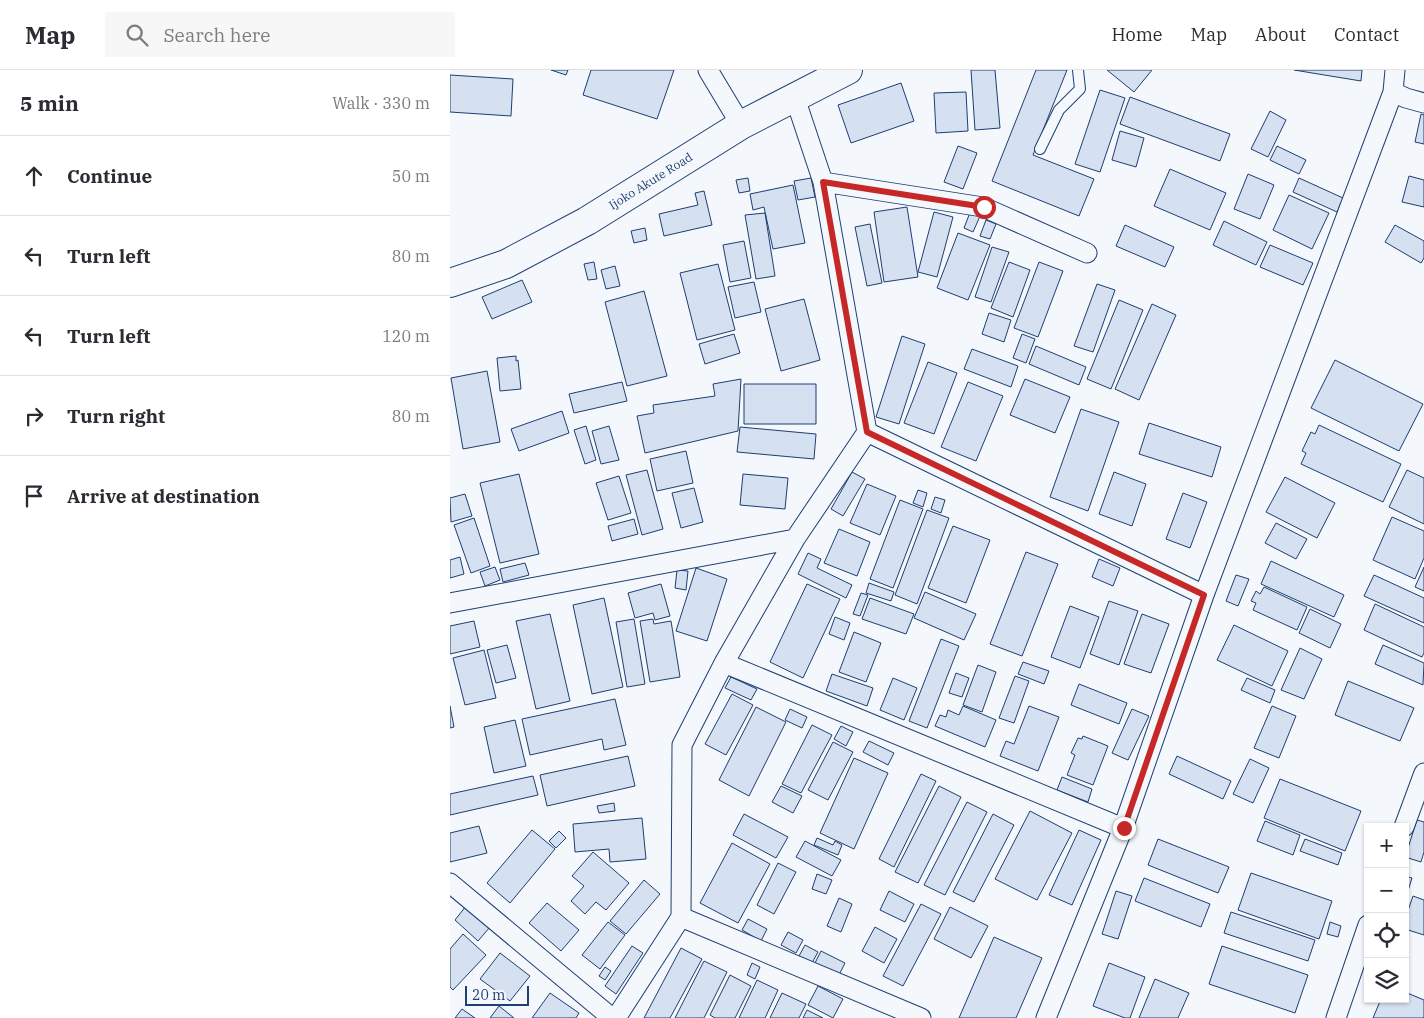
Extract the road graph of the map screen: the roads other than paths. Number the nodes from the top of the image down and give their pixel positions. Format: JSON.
{"nodes":[{"id":1,"x":708,"y":70,"type":"edge"},
{"id":2,"x":848,"y":70,"type":"edge"},
{"id":3,"x":1078,"y":70,"type":"edge"},
{"id":4,"x":1395,"y":70,"type":"edge"},
{"id":5,"x":1393,"y":92,"type":"junction"},
{"id":6,"x":794,"y":98,"type":"junction"},
{"id":7,"x":1424,"y":103,"type":"edge"},
{"id":8,"x":741,"y":125,"type":"junction"},
{"id":9,"x":1040,"y":149,"type":"dead end"},
{"id":10,"x":823,"y":182,"type":"junction"},
{"id":11,"x":1087,"y":253,"type":"dead end"},
{"id":12,"x":450,"y":283,"type":"edge"},
{"id":13,"x":867,"y":432,"type":"junction"},
{"id":14,"x":795,"y":539,"type":"junction"},
{"id":15,"x":1204,"y":595,"type":"junction"},
{"id":16,"x":450,"y":603,"type":"edge"},
{"id":17,"x":724,"y":663,"type":"junction"},
{"id":18,"x":1424,"y":774,"type":"edge"},
{"id":19,"x":1406,"y":823,"type":"edge"},
{"id":20,"x":1124,"y":828,"type":"junction"},
{"id":21,"x":450,"y":882,"type":"edge"},
{"id":22,"x":681,"y":917,"type":"junction"},
{"id":23,"x":1364,"y":938,"type":"edge"},
{"id":24,"x":612,"y":1018,"type":"edge"},
{"id":25,"x":616,"y":1018,"type":"edge"},
{"id":26,"x":921,"y":1018,"type":"edge"},
{"id":27,"x":1046,"y":1018,"type":"edge"},
{"id":28,"x":1336,"y":1018,"type":"edge"}],
"edges":[{"from":1,"to":8,"type":"street"},
{"from":2,"to":6,"type":"main road","name":"Ijoko Akute Road"},
{"from":3,"to":9,"type":"lane"},
{"from":4,"to":5,"type":"street"},
{"from":5,"to":7,"type":"street"},
{"from":5,"to":15,"type":"street"},
{"from":6,"to":8,"type":"main road","name":"Ijoko Akute Road"},
{"from":6,"to":10,"type":"street"},
{"from":8,"to":12,"type":"main road","name":"Ijoko Akute Road"},
{"from":10,"to":11,"type":"street"},
{"from":10,"to":13,"type":"street"},
{"from":13,"to":14,"type":"street"},
{"from":13,"to":15,"type":"street"},
{"from":14,"to":16,"type":"street"},
{"from":14,"to":17,"type":"street"},
{"from":15,"to":20,"type":"street"},
{"from":17,"to":20,"type":"street"},
{"from":17,"to":22,"type":"street"},
{"from":18,"to":19,"type":"street"},
{"from":20,"to":27,"type":"street"},
{"from":21,"to":24,"type":"street"},
{"from":22,"to":25,"type":"street"},
{"from":22,"to":26,"type":"street"},
{"from":23,"to":28,"type":"street"}]}
